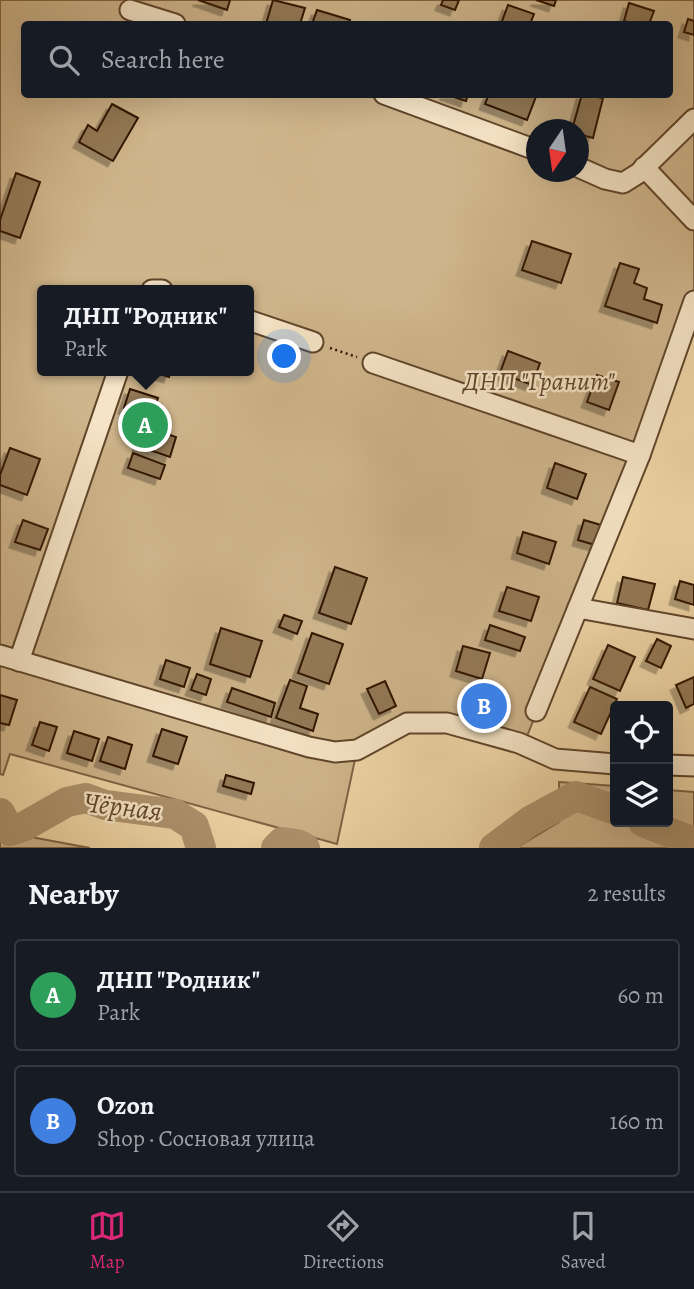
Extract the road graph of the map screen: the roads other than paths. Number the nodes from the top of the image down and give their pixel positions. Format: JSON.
{"nodes":[{"id":1,"x":130,"y":10,"type":"dead end"},
{"id":2,"x":165,"y":21,"type":"edge"},
{"id":3,"x":395,"y":98,"type":"edge"},
{"id":4,"x":694,"y":119,"type":"edge"},
{"id":5,"x":526,"y":146,"type":"edge"},
{"id":6,"x":645,"y":167,"type":"junction"},
{"id":7,"x":589,"y":172,"type":"edge"},
{"id":8,"x":694,"y":220,"type":"edge"},
{"id":9,"x":694,"y":301,"type":"edge"},
{"id":10,"x":254,"y":322,"type":"edge"},
{"id":11,"x":313,"y":342,"type":"road end"},
{"id":12,"x":373,"y":363,"type":"road end"},
{"id":13,"x":116,"y":376,"type":"edge"},
{"id":14,"x":640,"y":455,"type":"junction"},
{"id":15,"x":578,"y":608,"type":"junction"},
{"id":16,"x":694,"y":629,"type":"edge"},
{"id":17,"x":0,"y":655,"type":"edge"},
{"id":18,"x":19,"y":661,"type":"junction"},
{"id":19,"x":523,"y":745,"type":"junction"},
{"id":20,"x":610,"y":764,"type":"edge"},
{"id":21,"x":673,"y":765,"type":"edge"},
{"id":22,"x":694,"y":766,"type":"edge"}],
"edges":[{"from":1,"to":2,"type":"street"},
{"from":3,"to":5,"type":"street"},
{"from":4,"to":6,"type":"street"},
{"from":6,"to":7,"type":"street"},
{"from":6,"to":8,"type":"street"},
{"from":9,"to":14,"type":"street"},
{"from":10,"to":11,"type":"street"},
{"from":12,"to":14,"type":"street"},
{"from":13,"to":18,"type":"street"},
{"from":14,"to":15,"type":"street"},
{"from":15,"to":16,"type":"street"},
{"from":15,"to":19,"type":"street"},
{"from":17,"to":18,"type":"street"},
{"from":18,"to":19,"type":"street"},
{"from":19,"to":20,"type":"street"},
{"from":21,"to":22,"type":"street"}]}
